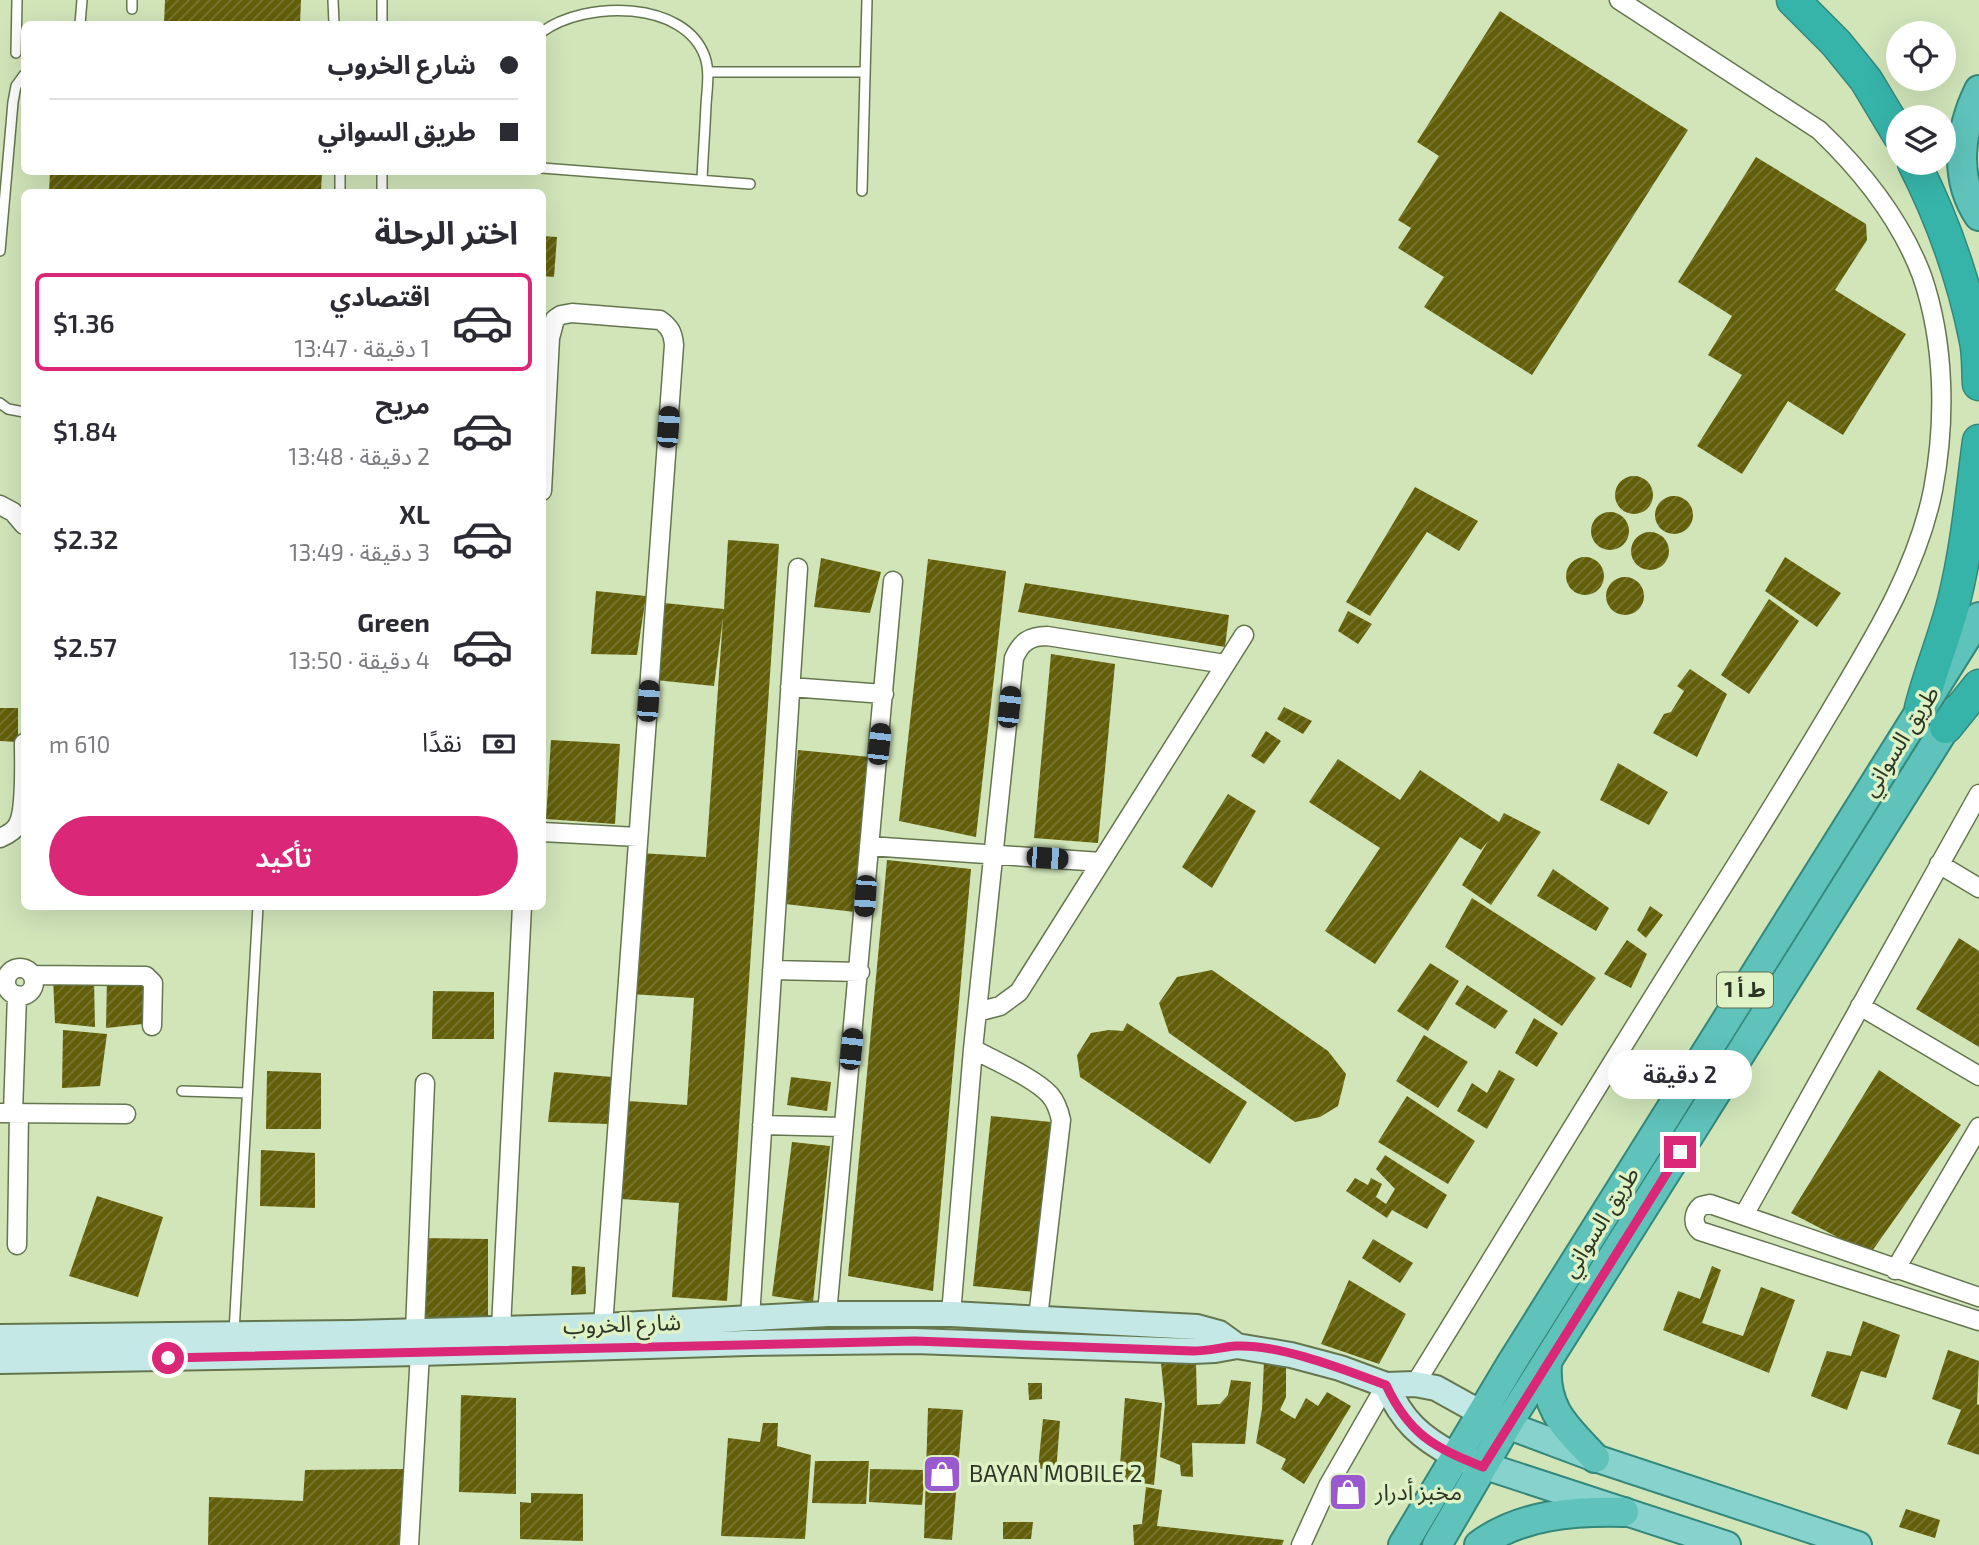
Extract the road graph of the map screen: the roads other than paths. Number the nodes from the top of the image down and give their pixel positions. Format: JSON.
{"nodes":[{"id":1,"x":17,"y":0,"type":"edge"},
{"id":2,"x":82,"y":0,"type":"edge"},
{"id":3,"x":333,"y":0,"type":"edge"},
{"id":4,"x":382,"y":0,"type":"edge"},
{"id":5,"x":867,"y":0,"type":"edge"},
{"id":6,"x":1619,"y":0,"type":"edge"},
{"id":7,"x":1793,"y":0,"type":"edge"},
{"id":8,"x":80,"y":21,"type":"edge"},
{"id":9,"x":334,"y":21,"type":"edge"},
{"id":10,"x":382,"y":21,"type":"edge"},
{"id":11,"x":546,"y":29,"type":"edge"},
{"id":12,"x":16,"y":53,"type":"dead end"},
{"id":13,"x":708,"y":72,"type":"junction"},
{"id":14,"x":865,"y":72,"type":"junction"},
{"id":15,"x":21,"y":79,"type":"edge"},
{"id":16,"x":1979,"y":90,"type":"edge"},
{"id":17,"x":1886,"y":113,"type":"edge"},
{"id":18,"x":546,"y":167,"type":"edge"},
{"id":19,"x":1920,"y":175,"type":"edge"},
{"id":20,"x":702,"y":180,"type":"junction"},
{"id":21,"x":750,"y":184,"type":"dead end"},
{"id":22,"x":862,"y":191,"type":"dead end"},
{"id":23,"x":1979,"y":216,"type":"edge"},
{"id":24,"x":0,"y":251,"type":"edge"},
{"id":25,"x":1979,"y":384,"type":"edge"},
{"id":26,"x":0,"y":403,"type":"edge"},
{"id":27,"x":21,"y":411,"type":"edge"},
{"id":28,"x":546,"y":414,"type":"edge"},
{"id":29,"x":1979,"y":441,"type":"edge"},
{"id":30,"x":0,"y":505,"type":"edge"},
{"id":31,"x":21,"y":521,"type":"edge"},
{"id":32,"x":798,"y":568,"type":"dead end"},
{"id":33,"x":893,"y":581,"type":"dead end"},
{"id":34,"x":1979,"y":617,"type":"edge"},
{"id":35,"x":1244,"y":635,"type":"dead end"},
{"id":36,"x":1225,"y":664,"type":"junction"},
{"id":37,"x":1979,"y":674,"type":"edge"},
{"id":38,"x":1979,"y":686,"type":"edge"},
{"id":39,"x":790,"y":687,"type":"junction"},
{"id":40,"x":884,"y":694,"type":"junction"},
{"id":41,"x":1921,"y":708,"type":"junction"},
{"id":42,"x":1946,"y":727,"type":"junction"},
{"id":43,"x":1979,"y":794,"type":"edge"},
{"id":44,"x":21,"y":814,"type":"edge"},
{"id":45,"x":546,"y":832,"type":"edge"},
{"id":46,"x":638,"y":837,"type":"junction"},
{"id":47,"x":0,"y":838,"type":"edge"},
{"id":48,"x":869,"y":846,"type":"junction"},
{"id":49,"x":993,"y":854,"type":"junction"},
{"id":50,"x":1101,"y":862,"type":"junction"},
{"id":51,"x":1939,"y":864,"type":"junction"},
{"id":52,"x":1979,"y":888,"type":"edge"},
{"id":53,"x":258,"y":910,"type":"edge"},
{"id":54,"x":522,"y":910,"type":"edge"},
{"id":55,"x":772,"y":970,"type":"junction"},
{"id":56,"x":5,"y":971,"type":"edge"},
{"id":57,"x":860,"y":972,"type":"junction"},
{"id":58,"x":32,"y":975,"type":"junction"},
{"id":59,"x":17,"y":995,"type":"junction"},
{"id":60,"x":1860,"y":1006,"type":"junction"},
{"id":61,"x":976,"y":1012,"type":"junction"},
{"id":62,"x":152,"y":1026,"type":"dead end"},
{"id":63,"x":973,"y":1049,"type":"junction"},
{"id":64,"x":1979,"y":1076,"type":"edge"},
{"id":65,"x":425,"y":1083,"type":"dead end"},
{"id":66,"x":182,"y":1091,"type":"dead end"},
{"id":67,"x":247,"y":1093,"type":"junction"},
{"id":68,"x":11,"y":1113,"type":"edge"},
{"id":69,"x":126,"y":1114,"type":"dead end"},
{"id":70,"x":762,"y":1125,"type":"junction"},
{"id":71,"x":843,"y":1127,"type":"junction"},
{"id":72,"x":1979,"y":1127,"type":"edge"},
{"id":73,"x":1744,"y":1215,"type":"junction"},
{"id":74,"x":17,"y":1245,"type":"dead end"},
{"id":75,"x":1895,"y":1270,"type":"junction"},
{"id":76,"x":1979,"y":1297,"type":"edge"},
{"id":77,"x":827,"y":1314,"type":"junction"},
{"id":78,"x":917,"y":1314,"type":"junction"},
{"id":79,"x":951,"y":1314,"type":"junction"},
{"id":80,"x":750,"y":1318,"type":"junction"},
{"id":81,"x":1038,"y":1318,"type":"junction"},
{"id":82,"x":1979,"y":1321,"type":"edge"},
{"id":83,"x":603,"y":1326,"type":"junction"},
{"id":84,"x":501,"y":1328,"type":"junction"},
{"id":85,"x":234,"y":1334,"type":"junction"},
{"id":86,"x":0,"y":1337,"type":"edge"},
{"id":87,"x":915,"y":1341,"type":"junction"},
{"id":88,"x":417,"y":1342,"type":"junction"},
{"id":89,"x":1237,"y":1346,"type":"junction"},
{"id":90,"x":0,"y":1361,"type":"edge"},
{"id":91,"x":1547,"y":1364,"type":"junction"},
{"id":92,"x":1415,"y":1384,"type":"junction"},
{"id":93,"x":1386,"y":1385,"type":"junction"},
{"id":94,"x":1481,"y":1413,"type":"junction"},
{"id":95,"x":1507,"y":1425,"type":"junction"},
{"id":96,"x":1455,"y":1456,"type":"junction"},
{"id":97,"x":1595,"y":1458,"type":"junction"},
{"id":98,"x":1483,"y":1467,"type":"junction"},
{"id":99,"x":1624,"y":1512,"type":"junction"},
{"id":100,"x":409,"y":1545,"type":"edge"},
{"id":101,"x":1301,"y":1545,"type":"edge"},
{"id":102,"x":1403,"y":1545,"type":"edge"},
{"id":103,"x":1437,"y":1545,"type":"edge"},
{"id":104,"x":1479,"y":1545,"type":"edge"},
{"id":105,"x":1727,"y":1545,"type":"edge"},
{"id":106,"x":1858,"y":1545,"type":"edge"}],
"edges":[{"from":1,"to":12,"type":"lane"},
{"from":2,"to":8,"type":"lane"},
{"from":3,"to":9,"type":"lane"},
{"from":4,"to":10,"type":"lane"},
{"from":5,"to":14,"type":"lane"},
{"from":6,"to":92,"type":"street"},
{"from":7,"to":17,"type":"highway"},
{"from":11,"to":13,"type":"lane"},
{"from":13,"to":14,"type":"lane"},
{"from":13,"to":20,"type":"lane"},
{"from":14,"to":22,"type":"lane"},
{"from":15,"to":24,"type":"lane"},
{"from":16,"to":23,"type":"highway"},
{"from":18,"to":20,"type":"lane"},
{"from":19,"to":25,"type":"highway"},
{"from":20,"to":21,"type":"lane"},
{"from":26,"to":27,"type":"lane"},
{"from":28,"to":46,"type":"street"},
{"from":29,"to":41,"type":"highway"},
{"from":30,"to":31,"type":"street"},
{"from":32,"to":39,"type":"street"},
{"from":33,"to":40,"type":"street"},
{"from":34,"to":41,"type":"highway","name":"طريق السواني","number":"ط أ 1"},
{"from":35,"to":36,"type":"street"},
{"from":36,"to":49,"type":"street"},
{"from":36,"to":50,"type":"street"},
{"from":37,"to":42,"type":"highway","name":"طريق السواني","number":"ط أ 1"},
{"from":38,"to":42,"type":"highway"},
{"from":39,"to":40,"type":"street"},
{"from":39,"to":55,"type":"street"},
{"from":40,"to":48,"type":"street"},
{"from":41,"to":94,"type":"highway","name":"طريق السواني","number":"ط أ 1"},
{"from":42,"to":91,"type":"highway","name":"طريق السواني","number":"ط أ 1"},
{"from":43,"to":51,"type":"street"},
{"from":44,"to":47,"type":"street"},
{"from":45,"to":46,"type":"street"},
{"from":46,"to":83,"type":"street"},
{"from":48,"to":49,"type":"street"},
{"from":48,"to":57,"type":"street"},
{"from":49,"to":50,"type":"street"},
{"from":49,"to":61,"type":"street"},
{"from":50,"to":61,"type":"street"},
{"from":51,"to":52,"type":"street"},
{"from":51,"to":60,"type":"street"},
{"from":53,"to":67,"type":"lane"},
{"from":54,"to":84,"type":"street"},
{"from":55,"to":57,"type":"street"},
{"from":55,"to":70,"type":"street"},
{"from":56,"to":58,"type":"street"},
{"from":56,"to":59,"type":"street"},
{"from":57,"to":71,"type":"street"},
{"from":58,"to":59,"type":"street"},
{"from":58,"to":62,"type":"street"},
{"from":59,"to":68,"type":"street"},
{"from":60,"to":64,"type":"street"},
{"from":60,"to":73,"type":"street"},
{"from":61,"to":63,"type":"street"},
{"from":63,"to":79,"type":"street"},
{"from":63,"to":81,"type":"street"},
{"from":65,"to":88,"type":"street"},
{"from":66,"to":67,"type":"lane"},
{"from":67,"to":85,"type":"lane"},
{"from":68,"to":69,"type":"street"},
{"from":68,"to":74,"type":"street"},
{"from":70,"to":71,"type":"street"},
{"from":70,"to":80,"type":"street"},
{"from":71,"to":77,"type":"street"},
{"from":72,"to":75,"type":"street"},
{"from":73,"to":75,"type":"street"},
{"from":73,"to":82,"type":"street"},
{"from":75,"to":76,"type":"street"},
{"from":77,"to":78,"type":"main road","name":"شارع الخروب"},
{"from":77,"to":80,"type":"main road","name":"شارع الخروب"},
{"from":78,"to":79,"type":"main road","name":"شارع الخروب"},
{"from":78,"to":87,"type":"main road"},
{"from":79,"to":81,"type":"main road","name":"شارع الخروب"},
{"from":80,"to":83,"type":"main road","name":"شارع الخروب"},
{"from":81,"to":89,"type":"main road","name":"شارع الخروب"},
{"from":83,"to":84,"type":"main road","name":"شارع الخروب"},
{"from":84,"to":88,"type":"main road","name":"شارع الخروب"},
{"from":85,"to":86,"type":"main road","name":"شارع الخروب"},
{"from":85,"to":88,"type":"main road","name":"شارع الخروب"},
{"from":87,"to":88,"type":"main road","name":"شارع الخروب"},
{"from":87,"to":89,"type":"main road","name":"شارع الخروب"},
{"from":88,"to":90,"type":"main road","name":"شارع الخروب"},
{"from":88,"to":100,"type":"street"},
{"from":89,"to":93,"type":"main road","name":"شارع الخروب"},
{"from":91,"to":95,"type":"highway","name":"طريق السواني","number":"ط أ 1"},
{"from":91,"to":97,"type":"highway"},
{"from":92,"to":93,"type":"main road","name":"شارع الخروب"},
{"from":92,"to":94,"type":"main road","name":"شارع الخروب"},
{"from":93,"to":96,"type":"main road"},
{"from":93,"to":101,"type":"street"},
{"from":94,"to":95,"type":"main road"},
{"from":94,"to":96,"type":"highway","name":"طريق السواني","number":"ط أ 1"},
{"from":95,"to":97,"type":"main road"},
{"from":95,"to":98,"type":"highway","name":"طريق السواني","number":"ط أ 1"},
{"from":96,"to":98,"type":"main road"},
{"from":96,"to":102,"type":"highway","name":"طريق السواني","number":"ط أ 1"},
{"from":97,"to":106,"type":"main road"},
{"from":98,"to":99,"type":"main road"},
{"from":98,"to":103,"type":"highway","name":"طريق السواني","number":"ط أ 1"},
{"from":99,"to":104,"type":"highway"},
{"from":99,"to":105,"type":"main road"}]}
